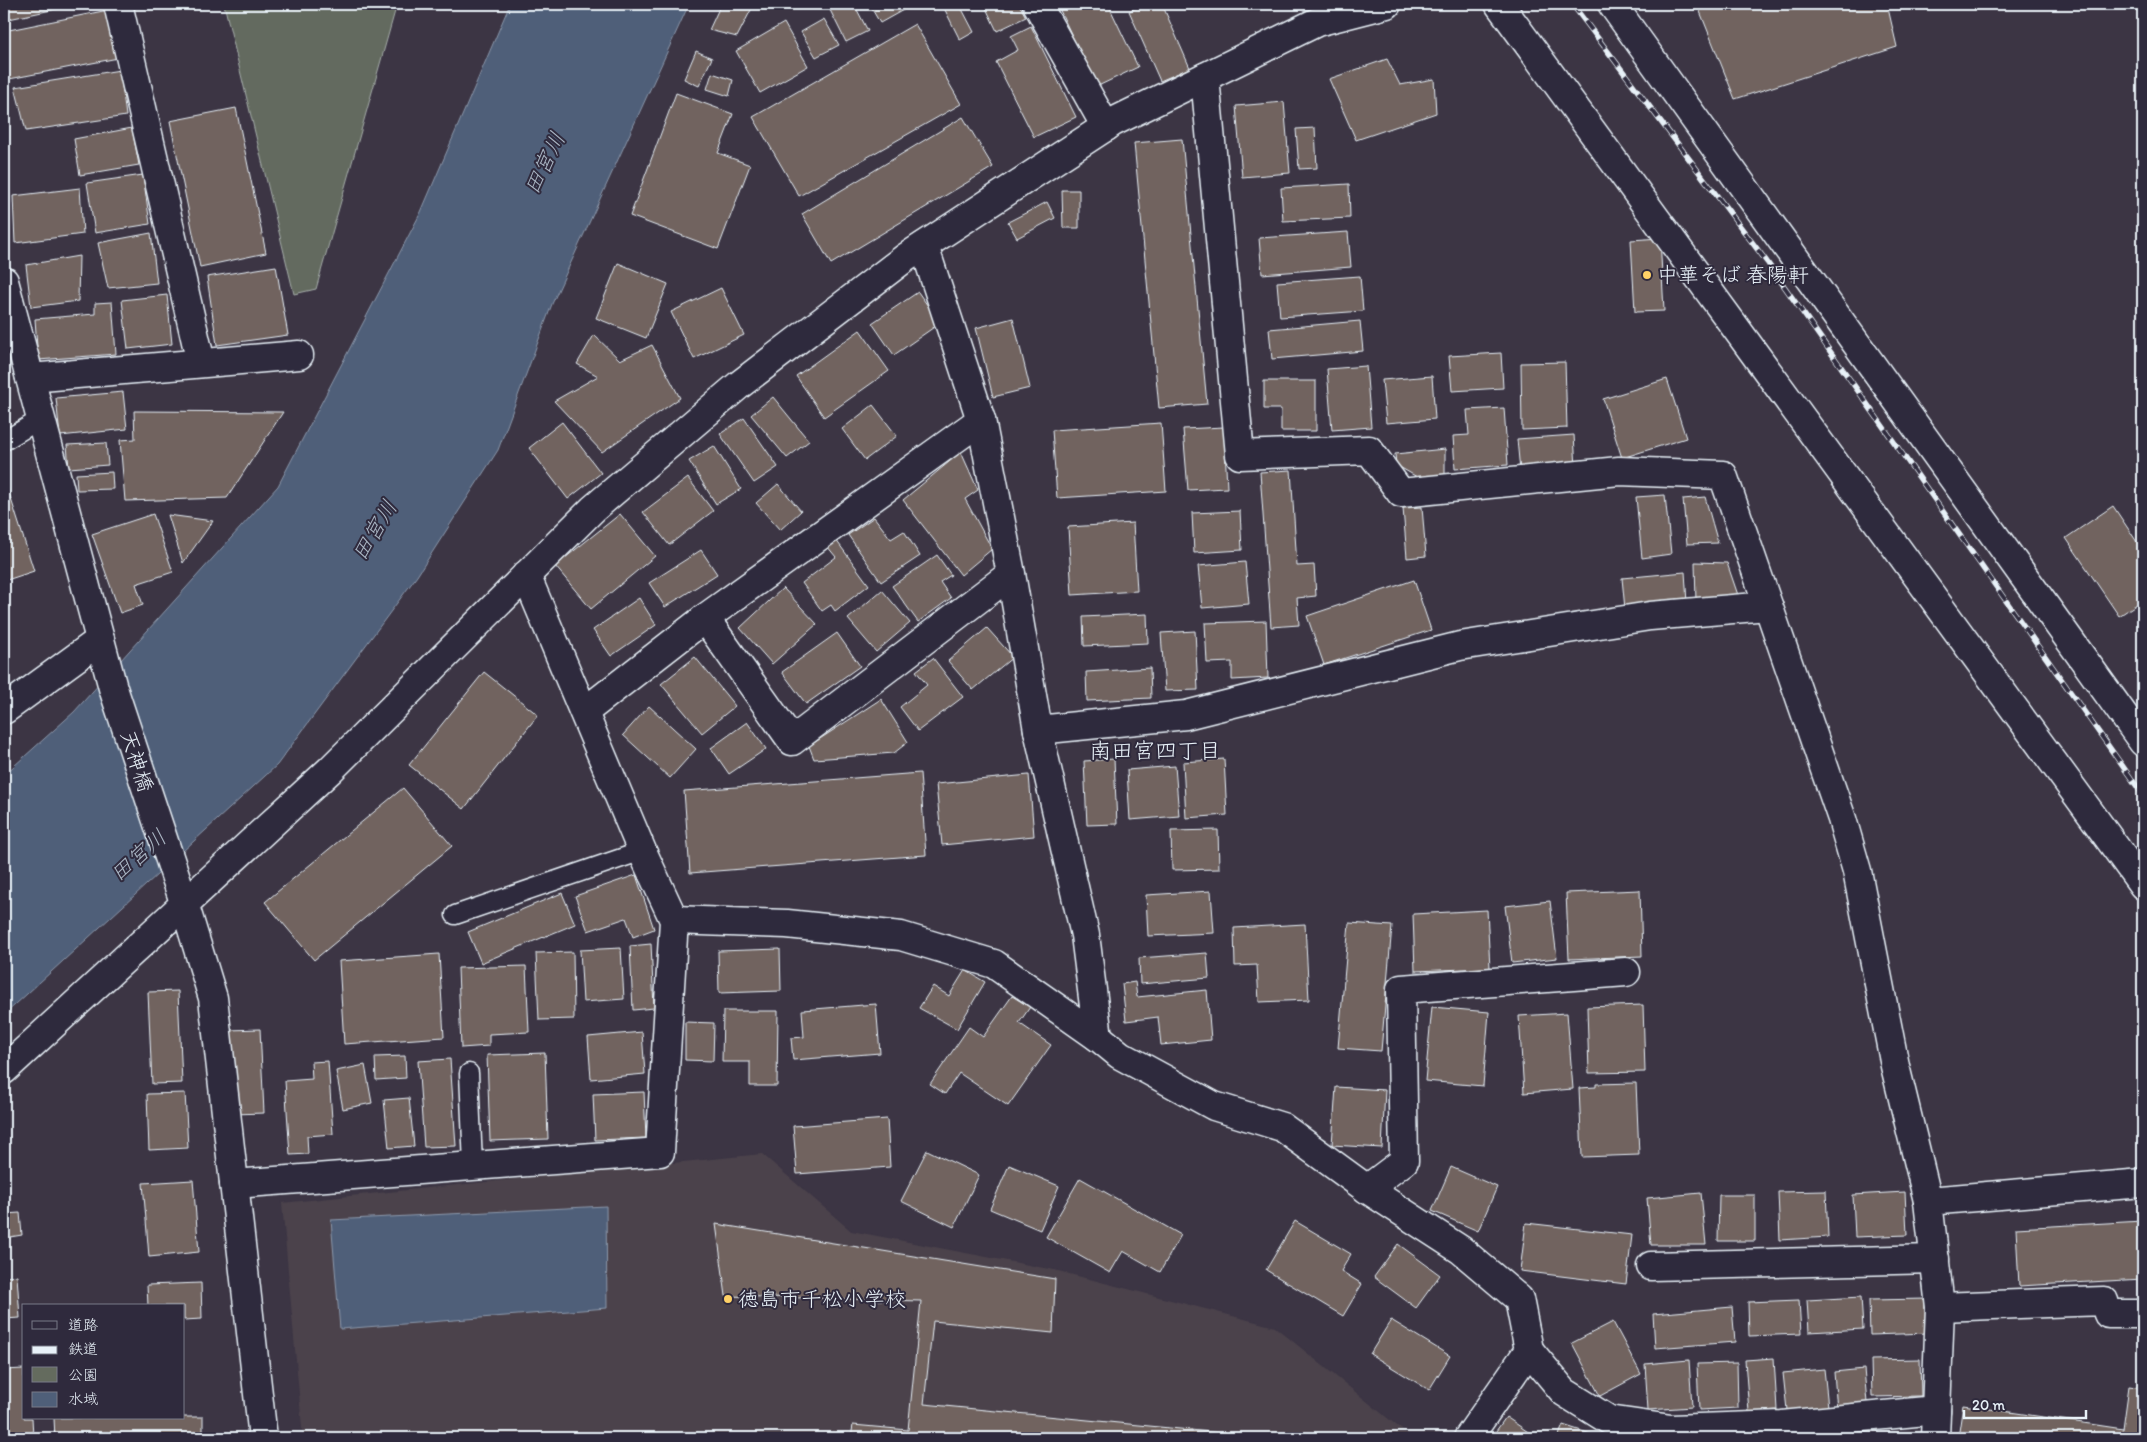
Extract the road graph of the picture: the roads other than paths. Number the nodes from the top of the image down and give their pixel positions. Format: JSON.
{"nodes":[{"id":1,"x":118,"y":4,"type":"edge"},
{"id":2,"x":1037,"y":4,"type":"edge"},
{"id":3,"x":1388,"y":4,"type":"edge"},
{"id":4,"x":1499,"y":4,"type":"edge"},
{"id":5,"x":1612,"y":4,"type":"edge"},
{"id":6,"x":1205,"y":77,"type":"junction"},
{"id":7,"x":1106,"y":127,"type":"junction"},
{"id":8,"x":924,"y":246,"type":"junction"},
{"id":9,"x":4,"y":281,"type":"edge"},
{"id":10,"x":8,"y":317,"type":"edge"},
{"id":11,"x":299,"y":355,"type":"dead end"},
{"id":12,"x":202,"y":363,"type":"junction"},
{"id":13,"x":30,"y":378,"type":"junction"},
{"id":14,"x":42,"y":418,"type":"junction"},
{"id":15,"x":981,"y":420,"type":"junction"},
{"id":16,"x":4,"y":441,"type":"edge"},
{"id":17,"x":1011,"y":574,"type":"junction"},
{"id":18,"x":526,"y":575,"type":"junction"},
{"id":19,"x":1768,"y":606,"type":"junction"},
{"id":20,"x":705,"y":618,"type":"junction"},
{"id":21,"x":100,"y":640,"type":"junction"},
{"id":22,"x":4,"y":710,"type":"edge"},
{"id":23,"x":584,"y":712,"type":"junction"},
{"id":24,"x":1038,"y":730,"type":"junction"},
{"id":25,"x":2143,"y":742,"type":"edge"},
{"id":26,"x":642,"y":851,"type":"junction"},
{"id":27,"x":2143,"y":885,"type":"edge"},
{"id":28,"x":181,"y":892,"type":"junction"},
{"id":29,"x":455,"y":915,"type":"dead end"},
{"id":30,"x":674,"y":920,"type":"junction"},
{"id":31,"x":1626,"y":972,"type":"dead end"},
{"id":32,"x":1098,"y":1037,"type":"junction"},
{"id":33,"x":4,"y":1070,"type":"edge"},
{"id":34,"x":469,"y":1073,"type":"dead end"},
{"id":35,"x":473,"y":1165,"type":"junction"},
{"id":36,"x":2143,"y":1183,"type":"edge"},
{"id":37,"x":234,"y":1184,"type":"junction"},
{"id":38,"x":1367,"y":1189,"type":"junction"},
{"id":39,"x":1928,"y":1201,"type":"junction"},
{"id":40,"x":1935,"y":1259,"type":"junction"},
{"id":41,"x":1651,"y":1266,"type":"dead end"},
{"id":42,"x":1940,"y":1307,"type":"junction"},
{"id":43,"x":2143,"y":1314,"type":"edge"},
{"id":44,"x":1529,"y":1350,"type":"junction"},
{"id":45,"x":1936,"y":1410,"type":"junction"},
{"id":46,"x":263,"y":1438,"type":"edge"},
{"id":47,"x":1468,"y":1438,"type":"edge"},
{"id":48,"x":1935,"y":1438,"type":"edge"}],
"edges":[{"from":1,"to":12,"type":"street"},
{"from":2,"to":7,"type":"street"},
{"from":3,"to":6,"type":"street"},
{"from":4,"to":27,"type":"street"},
{"from":5,"to":25,"type":"street"},
{"from":6,"to":7,"type":"street"},
{"from":6,"to":19,"type":"street"},
{"from":7,"to":8,"type":"street"},
{"from":8,"to":15,"type":"street"},
{"from":8,"to":18,"type":"street"},
{"from":9,"to":10,"type":"street","name":"天神橋"},
{"from":10,"to":13,"type":"street","name":"天神橋"},
{"from":11,"to":12,"type":"street"},
{"from":12,"to":13,"type":"street"},
{"from":13,"to":14,"type":"street","name":"天神橋"},
{"from":14,"to":16,"type":"lane"},
{"from":14,"to":21,"type":"street","name":"天神橋"},
{"from":15,"to":17,"type":"street"},
{"from":15,"to":20,"type":"street"},
{"from":17,"to":20,"type":"street"},
{"from":17,"to":24,"type":"street"},
{"from":18,"to":23,"type":"street"},
{"from":18,"to":28,"type":"street"},
{"from":19,"to":24,"type":"street"},
{"from":19,"to":39,"type":"street"},
{"from":20,"to":23,"type":"street"},
{"from":21,"to":22,"type":"street"},
{"from":21,"to":28,"type":"street","name":"天神橋"},
{"from":23,"to":26,"type":"street"},
{"from":24,"to":32,"type":"street"},
{"from":26,"to":29,"type":"lane"},
{"from":26,"to":30,"type":"street"},
{"from":28,"to":33,"type":"street"},
{"from":28,"to":37,"type":"street","name":"天神橋"},
{"from":30,"to":32,"type":"street"},
{"from":30,"to":35,"type":"street"},
{"from":31,"to":38,"type":"street"},
{"from":32,"to":38,"type":"street"},
{"from":34,"to":35,"type":"lane"},
{"from":35,"to":37,"type":"street"},
{"from":36,"to":39,"type":"street"},
{"from":37,"to":46,"type":"street","name":"天神橋"},
{"from":38,"to":44,"type":"street"},
{"from":39,"to":40,"type":"street"},
{"from":40,"to":41,"type":"street"},
{"from":40,"to":42,"type":"street"},
{"from":42,"to":43,"type":"street"},
{"from":42,"to":45,"type":"street"},
{"from":44,"to":45,"type":"street"},
{"from":44,"to":47,"type":"street"},
{"from":45,"to":48,"type":"street"}]}
